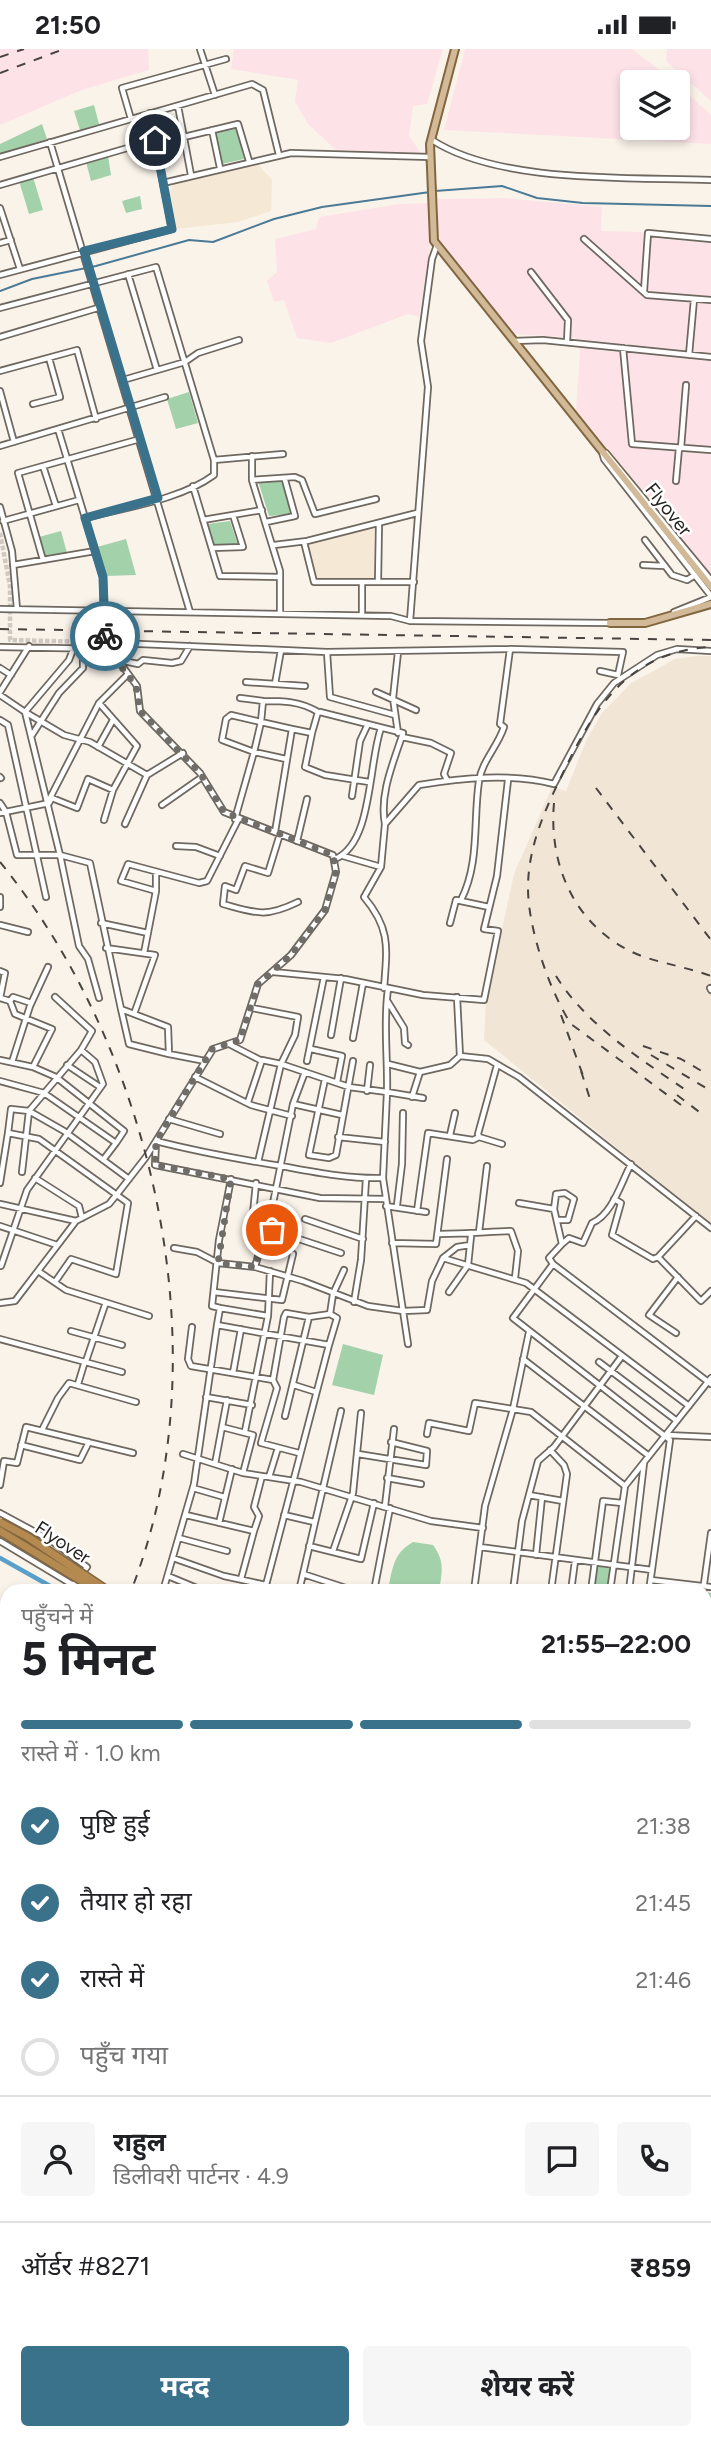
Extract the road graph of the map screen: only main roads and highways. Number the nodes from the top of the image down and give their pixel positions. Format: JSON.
{"nodes":[{"id":1,"x":457,"y":49,"type":"edge"},
{"id":2,"x":711,"y":587,"type":"edge"},
{"id":3,"x":711,"y":604,"type":"edge"},
{"id":4,"x":614,"y":624,"type":"road end"},
{"id":5,"x":0,"y":1522,"type":"edge"},
{"id":6,"x":0,"y":1531,"type":"edge"},
{"id":7,"x":87,"y":1584,"type":"edge"},
{"id":8,"x":98,"y":1584,"type":"edge"}],
"edges":[{"from":1,"to":2,"type":"main road","name":"Flyover"},
{"from":3,"to":4,"type":"main road"},
{"from":5,"to":8,"type":"highway","name":"Flyover","bridge":true},
{"from":6,"to":7,"type":"highway","name":"Flyover","bridge":true}]}
